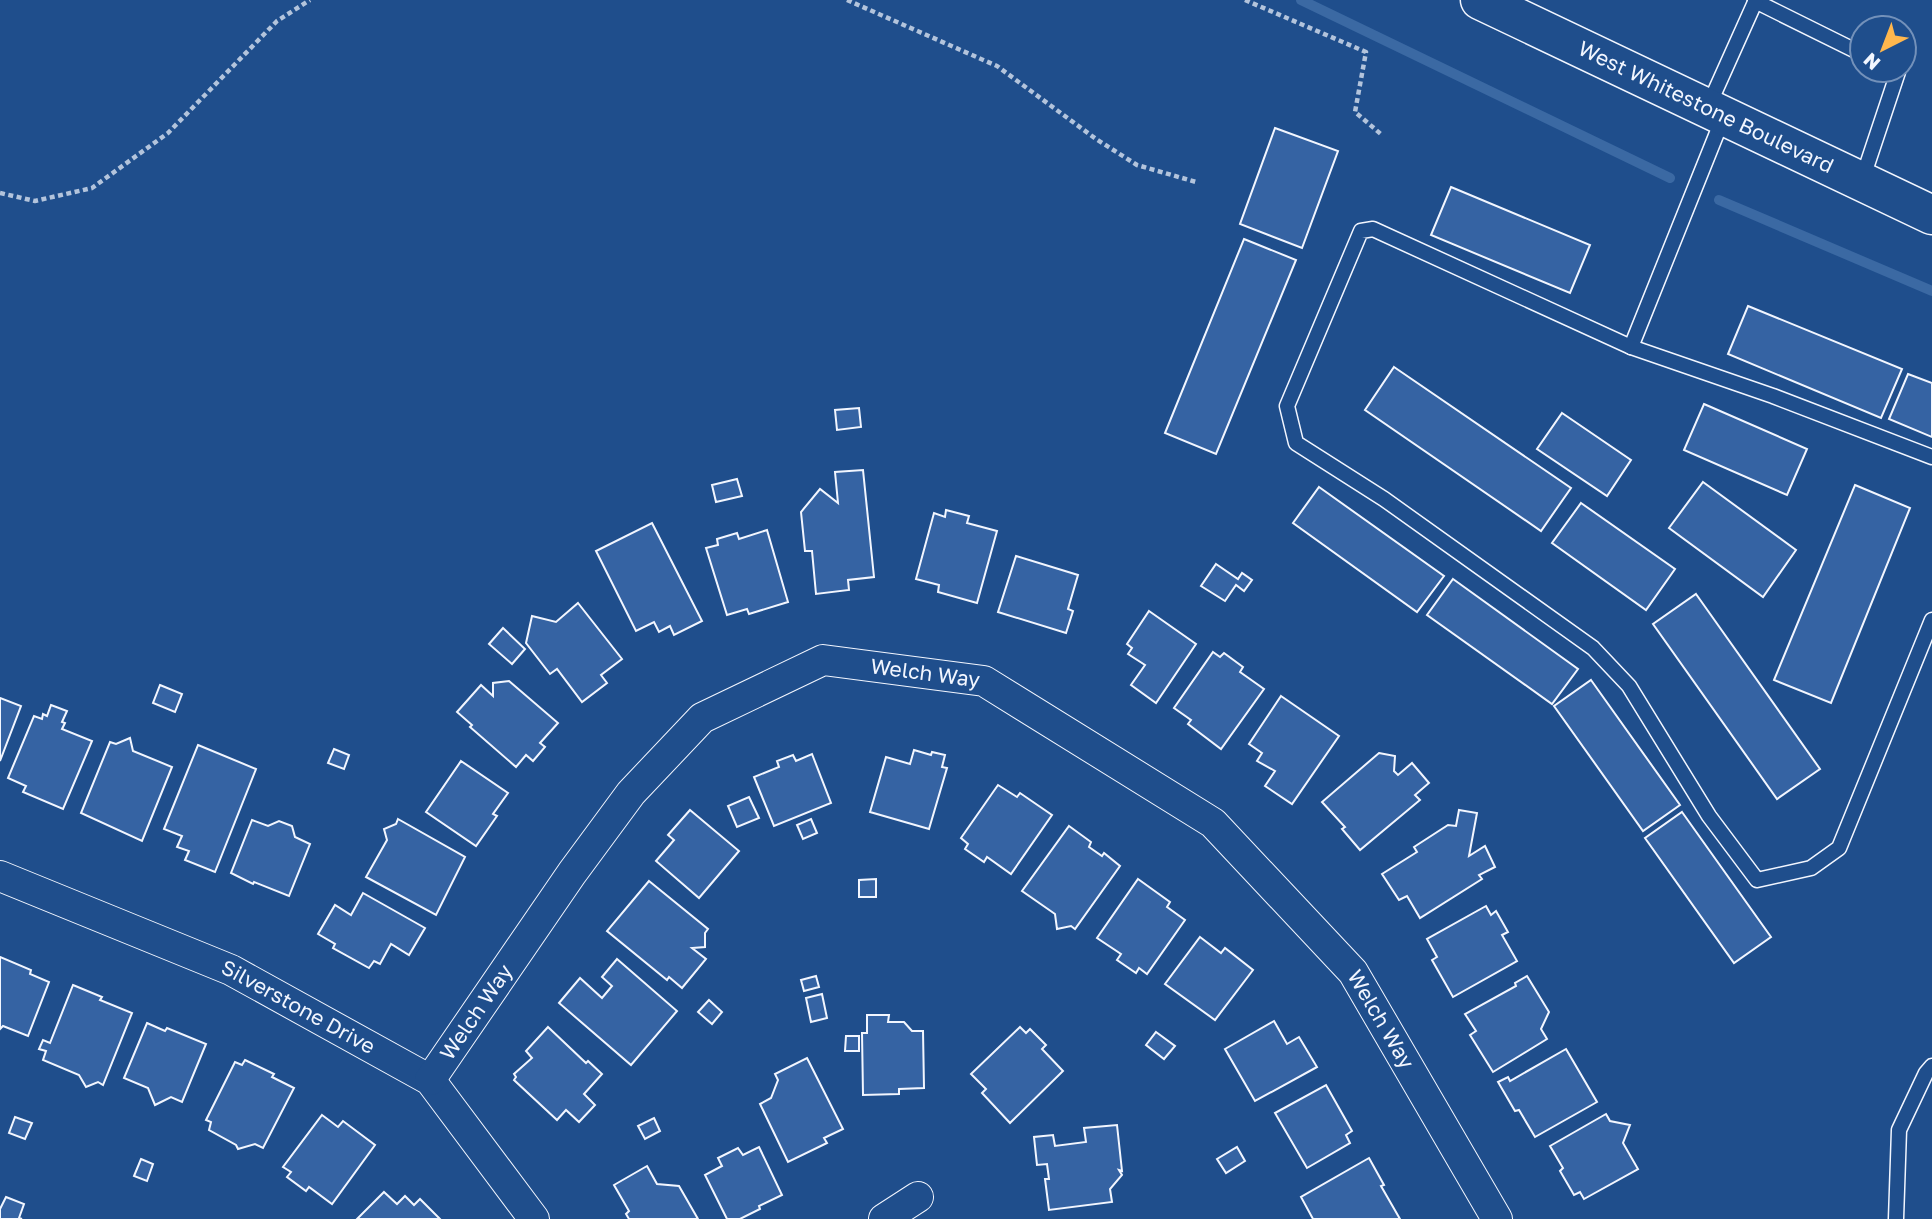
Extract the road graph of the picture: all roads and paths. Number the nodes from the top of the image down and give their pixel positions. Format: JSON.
{"nodes":[{"id":1,"x":310,"y":0,"type":"edge"},
{"id":2,"x":847,"y":0,"type":"edge"},
{"id":3,"x":1245,"y":0,"type":"edge"},
{"id":4,"x":1480,"y":0,"type":"edge"},
{"id":5,"x":1756,"y":0,"type":"edge"},
{"id":6,"x":1848,"y":47,"type":"edge"},
{"id":7,"x":1894,"y":84,"type":"edge"},
{"id":8,"x":1715,"y":113,"type":"junction"},
{"id":9,"x":1382,"y":135,"type":"dead end"},
{"id":10,"x":1196,"y":182,"type":"dead end"},
{"id":11,"x":1861,"y":182,"type":"junction"},
{"id":12,"x":0,"y":193,"type":"edge"},
{"id":13,"x":1932,"y":215,"type":"edge"},
{"id":14,"x":1631,"y":347,"type":"junction"},
{"id":15,"x":1932,"y":457,"type":"edge"},
{"id":16,"x":1932,"y":620,"type":"edge"},
{"id":17,"x":0,"y":876,"type":"edge"},
{"id":18,"x":1932,"y":1066,"type":"edge"},
{"id":19,"x":430,"y":1080,"type":"junction"},
{"id":20,"x":918,"y":1197,"type":"dead end"},
{"id":21,"x":534,"y":1219,"type":"edge"},
{"id":22,"x":884,"y":1219,"type":"edge"},
{"id":23,"x":1497,"y":1219,"type":"edge"},
{"id":24,"x":1896,"y":1219,"type":"edge"}],
"edges":[{"from":1,"to":12,"type":"path"},
{"from":2,"to":10,"type":"path"},
{"from":3,"to":9,"type":"path"},
{"from":4,"to":8,"type":"main road","name":"West Whitestone Boulevard"},
{"from":5,"to":6,"type":"lane"},
{"from":5,"to":8,"type":"lane"},
{"from":7,"to":11,"type":"lane"},
{"from":8,"to":11,"type":"main road","name":"West Whitestone Boulevard"},
{"from":8,"to":14,"type":"lane"},
{"from":11,"to":13,"type":"main road","name":"West Whitestone Boulevard"},
{"from":14,"to":15,"type":"lane"},
{"from":14,"to":16,"type":"lane"},
{"from":17,"to":19,"type":"street","name":"Silverstone Drive"},
{"from":18,"to":24,"type":"lane"},
{"from":19,"to":21,"type":"street","name":"Silverstone Drive"},
{"from":19,"to":23,"type":"street","name":"Welch Way"},
{"from":20,"to":22,"type":"street"}]}
